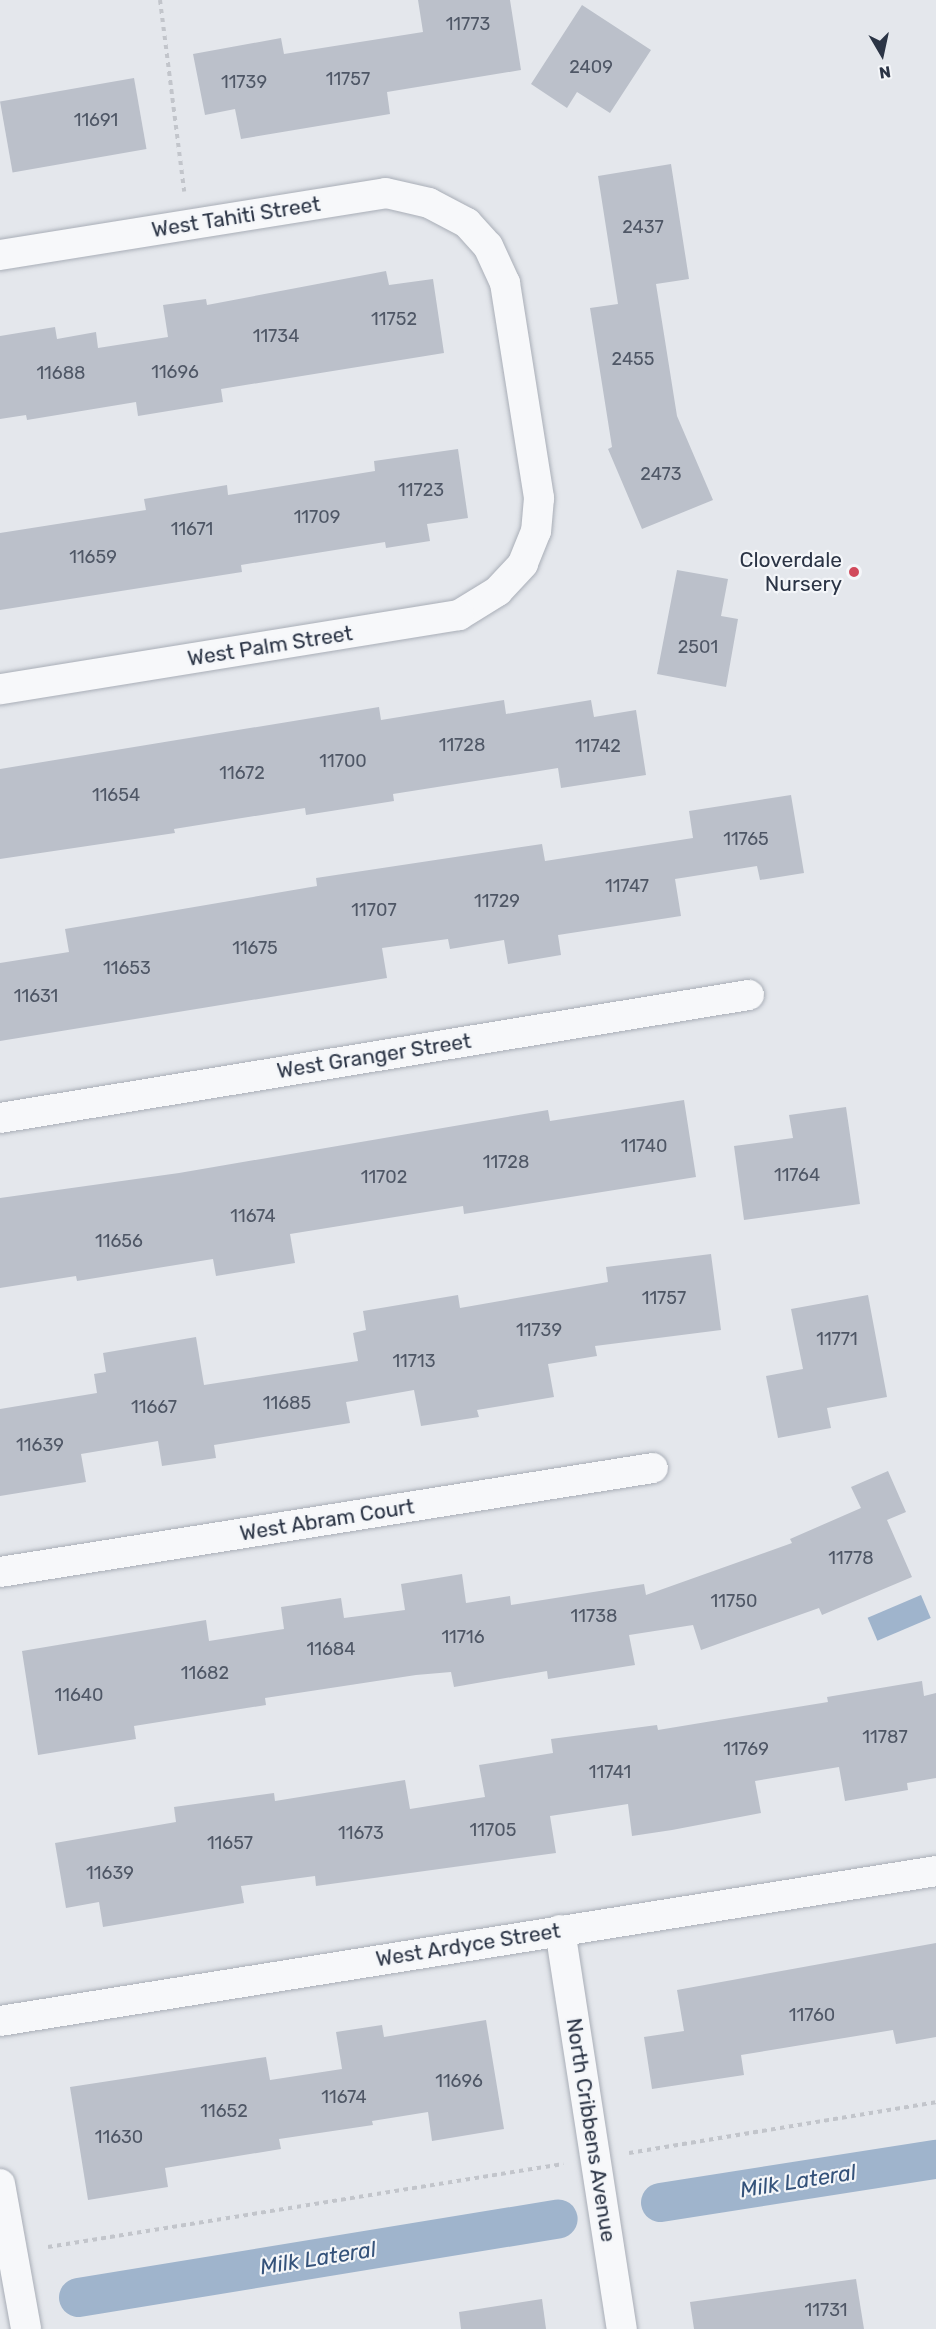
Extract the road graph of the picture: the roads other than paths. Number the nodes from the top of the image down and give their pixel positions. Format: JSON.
{"nodes":[{"id":1,"x":0,"y":255,"type":"edge"},
{"id":2,"x":523,"y":564,"type":"joint"},
{"id":3,"x":0,"y":689,"type":"edge"},
{"id":4,"x":749,"y":995,"type":"dead end"},
{"id":5,"x":0,"y":1118,"type":"edge"},
{"id":6,"x":653,"y":1468,"type":"dead end"},
{"id":7,"x":0,"y":1572,"type":"edge"},
{"id":8,"x":936,"y":1871,"type":"edge"},
{"id":9,"x":560,"y":1930,"type":"junction"},
{"id":10,"x":0,"y":2021,"type":"edge"},
{"id":11,"x":0,"y":2184,"type":"edge"},
{"id":12,"x":26,"y":2329,"type":"edge"},
{"id":13,"x":622,"y":2329,"type":"edge"}],
"edges":[{"from":1,"to":2,"type":"street","name":"West Tahiti Street"},
{"from":2,"to":3,"type":"street","name":"West Palm Street"},
{"from":4,"to":5,"type":"street","name":"West Granger Street"},
{"from":6,"to":7,"type":"street","name":"West Abram Court"},
{"from":8,"to":9,"type":"street","name":"West Ardyce Street"},
{"from":9,"to":10,"type":"street","name":"West Ardyce Street"},
{"from":9,"to":13,"type":"street","name":"North Cribbens Avenue"},
{"from":11,"to":12,"type":"street"}]}
